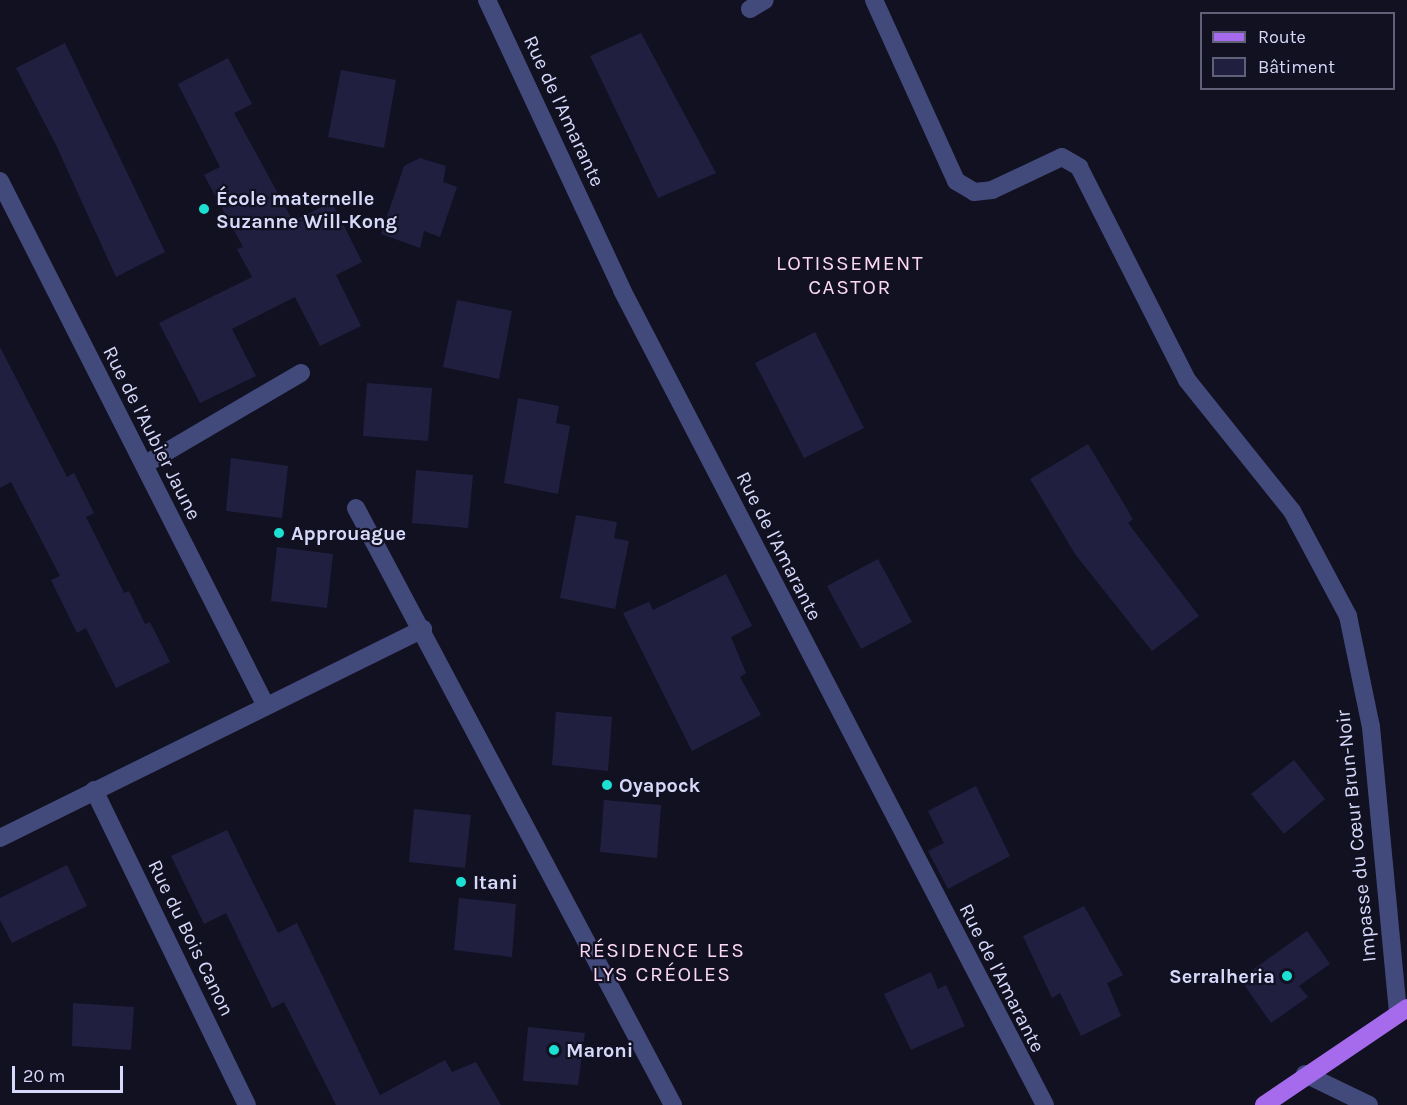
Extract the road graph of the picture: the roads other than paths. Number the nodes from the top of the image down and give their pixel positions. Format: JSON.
{"nodes":[{"id":1,"x":487,"y":0,"type":"edge"},
{"id":2,"x":874,"y":0,"type":"edge"},
{"id":3,"x":0,"y":181,"type":"edge"},
{"id":4,"x":300,"y":373,"type":"dead end"},
{"id":5,"x":144,"y":465,"type":"junction"},
{"id":6,"x":356,"y":508,"type":"dead end"},
{"id":7,"x":423,"y":629,"type":"junction"},
{"id":8,"x":265,"y":704,"type":"junction"},
{"id":9,"x":94,"y":790,"type":"junction"},
{"id":10,"x":0,"y":838,"type":"edge"},
{"id":11,"x":1402,"y":1011,"type":"edge"},
{"id":12,"x":1305,"y":1074,"type":"junction"},
{"id":13,"x":247,"y":1105,"type":"edge"},
{"id":14,"x":673,"y":1105,"type":"edge"},
{"id":15,"x":1045,"y":1105,"type":"edge"},
{"id":16,"x":1264,"y":1105,"type":"edge"},
{"id":17,"x":1369,"y":1105,"type":"edge"}],
"edges":[{"from":1,"to":15,"type":"street","name":"Rue de l'Amarante"},
{"from":2,"to":11,"type":"street","name":"Impasse du Cœur Brun-Noir"},
{"from":3,"to":5,"type":"street","name":"Rue de l'Aubier Jaune"},
{"from":4,"to":5,"type":"street"},
{"from":5,"to":8,"type":"street","name":"Rue de l'Aubier Jaune"},
{"from":6,"to":7,"type":"street"},
{"from":7,"to":8,"type":"street"},
{"from":7,"to":14,"type":"street"},
{"from":8,"to":9,"type":"street"},
{"from":9,"to":10,"type":"street"},
{"from":9,"to":13,"type":"street","name":"Rue du Bois Canon"},
{"from":11,"to":12,"type":"main road"},
{"from":12,"to":16,"type":"main road"},
{"from":12,"to":17,"type":"street"}]}
